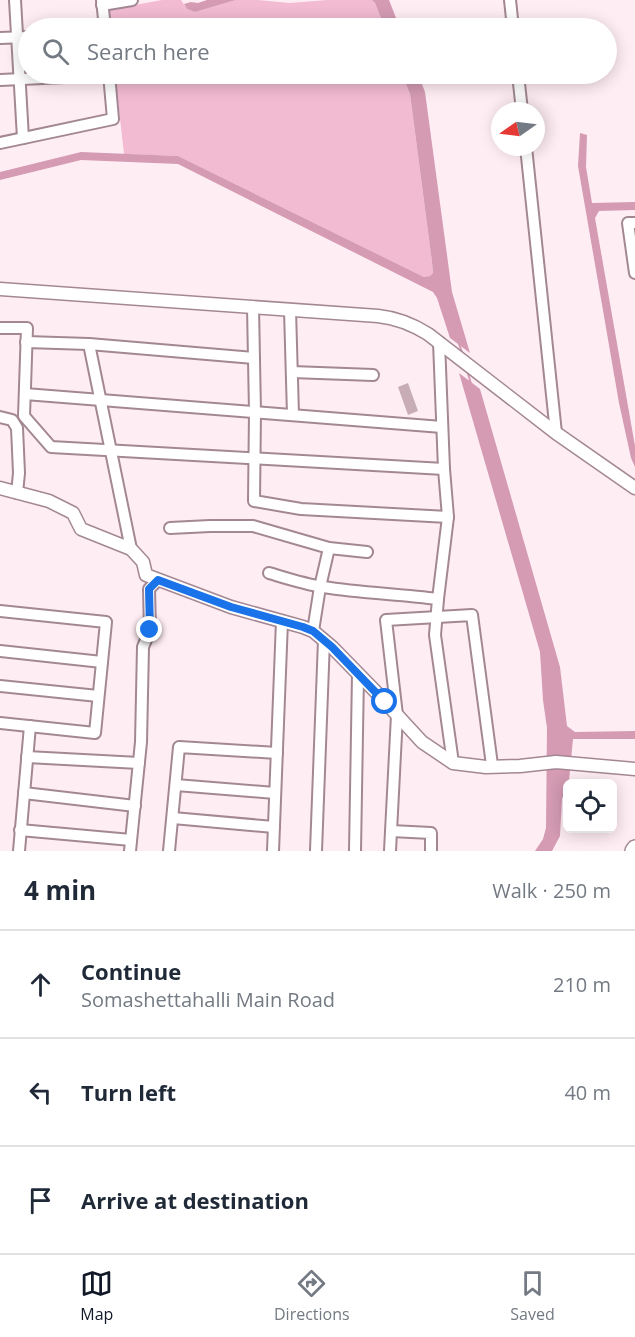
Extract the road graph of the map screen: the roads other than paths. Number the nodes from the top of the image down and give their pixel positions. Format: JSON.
{"nodes":[{"id":1,"x":15,"y":0,"type":"edge"},
{"id":2,"x":132,"y":0,"type":"edge"},
{"id":3,"x":510,"y":0,"type":"edge"},
{"id":4,"x":102,"y":3,"type":"edge"},
{"id":5,"x":19,"y":18,"type":"edge"},
{"id":6,"x":104,"y":18,"type":"edge"},
{"id":7,"x":512,"y":18,"type":"edge"},
{"id":8,"x":18,"y":37,"type":"edge"},
{"id":9,"x":0,"y":38,"type":"edge"},
{"id":10,"x":18,"y":79,"type":"edge"},
{"id":11,"x":0,"y":80,"type":"edge"},
{"id":12,"x":20,"y":84,"type":"edge"},
{"id":13,"x":110,"y":84,"type":"edge"},
{"id":14,"x":519,"y":84,"type":"edge"},
{"id":15,"x":521,"y":102,"type":"edge"},
{"id":16,"x":23,"y":138,"type":"junction"},
{"id":17,"x":0,"y":143,"type":"edge"},
{"id":18,"x":527,"y":156,"type":"edge"},
{"id":19,"x":635,"y":223,"type":"edge"},
{"id":20,"x":635,"y":273,"type":"edge"},
{"id":21,"x":0,"y":289,"type":"edge"},
{"id":22,"x":253,"y":308,"type":"junction"},
{"id":23,"x":290,"y":310,"type":"junction"},
{"id":24,"x":0,"y":328,"type":"edge"},
{"id":25,"x":26,"y":342,"type":"junction"},
{"id":26,"x":438,"y":342,"type":"junction"},
{"id":27,"x":89,"y":344,"type":"junction"},
{"id":28,"x":254,"y":358,"type":"junction"},
{"id":29,"x":292,"y":372,"type":"junction"},
{"id":30,"x":373,"y":375,"type":"dead end"},
{"id":31,"x":25,"y":394,"type":"junction"},
{"id":32,"x":101,"y":400,"type":"junction"},
{"id":33,"x":255,"y":412,"type":"junction"},
{"id":34,"x":293,"y":415,"type":"junction"},
{"id":35,"x":0,"y":417,"type":"edge"},
{"id":36,"x":442,"y":427,"type":"junction"},
{"id":37,"x":556,"y":433,"type":"junction"},
{"id":38,"x":111,"y":451,"type":"junction"},
{"id":39,"x":255,"y":459,"type":"junction"},
{"id":40,"x":444,"y":469,"type":"junction"},
{"id":41,"x":0,"y":488,"type":"edge"},
{"id":42,"x":635,"y":488,"type":"edge"},
{"id":43,"x":17,"y":493,"type":"junction"},
{"id":44,"x":448,"y":517,"type":"junction"},
{"id":45,"x":170,"y":528,"type":"dead end"},
{"id":46,"x":329,"y":548,"type":"junction"},
{"id":47,"x":131,"y":549,"type":"junction"},
{"id":48,"x":367,"y":552,"type":"dead end"},
{"id":49,"x":269,"y":573,"type":"dead end"},
{"id":50,"x":158,"y":580,"type":"junction"},
{"id":51,"x":320,"y":587,"type":"junction"},
{"id":52,"x":438,"y":599,"type":"junction"},
{"id":53,"x":0,"y":611,"type":"edge"},
{"id":54,"x":282,"y":621,"type":"junction"},
{"id":55,"x":313,"y":631,"type":"junction"},
{"id":56,"x":324,"y":640,"type":"junction"},
{"id":57,"x":0,"y":651,"type":"edge"},
{"id":58,"x":102,"y":662,"type":"junction"},
{"id":59,"x":358,"y":674,"type":"junction"},
{"id":60,"x":0,"y":686,"type":"edge"},
{"id":61,"x":98,"y":696,"type":"junction"},
{"id":62,"x":397,"y":715,"type":"junction"},
{"id":63,"x":0,"y":723,"type":"edge"},
{"id":64,"x":30,"y":726,"type":"junction"},
{"id":65,"x":277,"y":753,"type":"junction"},
{"id":66,"x":27,"y":757,"type":"junction"},
{"id":67,"x":139,"y":763,"type":"junction"},
{"id":68,"x":453,"y":764,"type":"junction"},
{"id":69,"x":492,"y":765,"type":"dead end"},
{"id":70,"x":635,"y":770,"type":"edge"},
{"id":71,"x":176,"y":785,"type":"junction"},
{"id":72,"x":24,"y":793,"type":"junction"},
{"id":73,"x":275,"y":793,"type":"junction"},
{"id":74,"x":135,"y":806,"type":"junction"},
{"id":75,"x":173,"y":818,"type":"junction"},
{"id":76,"x":274,"y":826,"type":"junction"},
{"id":77,"x":20,"y":830,"type":"junction"},
{"id":78,"x":391,"y":831,"type":"junction"},
{"id":79,"x":131,"y":846,"type":"edge"},
{"id":80,"x":19,"y":851,"type":"edge"},
{"id":81,"x":170,"y":851,"type":"edge"},
{"id":82,"x":273,"y":851,"type":"edge"},
{"id":83,"x":316,"y":851,"type":"edge"},
{"id":84,"x":355,"y":851,"type":"edge"},
{"id":85,"x":390,"y":851,"type":"edge"},
{"id":86,"x":431,"y":851,"type":"edge"}],
"edges":[{"from":1,"to":5,"type":"street"},
{"from":2,"to":4,"type":"street"},
{"from":3,"to":7,"type":"street"},
{"from":4,"to":6,"type":"street"},
{"from":8,"to":9,"type":"street"},
{"from":10,"to":11,"type":"street"},
{"from":12,"to":16,"type":"street"},
{"from":13,"to":16,"type":"street"},
{"from":14,"to":15,"type":"street"},
{"from":16,"to":17,"type":"street"},
{"from":18,"to":37,"type":"street"},
{"from":19,"to":20,"type":"street"},
{"from":21,"to":22,"type":"street"},
{"from":22,"to":23,"type":"street"},
{"from":22,"to":28,"type":"street"},
{"from":23,"to":26,"type":"street"},
{"from":23,"to":29,"type":"street"},
{"from":24,"to":25,"type":"street"},
{"from":25,"to":27,"type":"street"},
{"from":25,"to":31,"type":"street"},
{"from":26,"to":36,"type":"street"},
{"from":26,"to":37,"type":"street"},
{"from":27,"to":28,"type":"street"},
{"from":27,"to":32,"type":"street"},
{"from":28,"to":33,"type":"street"},
{"from":29,"to":30,"type":"street"},
{"from":29,"to":34,"type":"street"},
{"from":31,"to":32,"type":"street"},
{"from":31,"to":38,"type":"street"},
{"from":32,"to":33,"type":"street"},
{"from":32,"to":38,"type":"street"},
{"from":33,"to":34,"type":"street"},
{"from":33,"to":39,"type":"street"},
{"from":34,"to":36,"type":"street"},
{"from":35,"to":43,"type":"street"},
{"from":36,"to":40,"type":"street"},
{"from":37,"to":42,"type":"street"},
{"from":38,"to":39,"type":"street"},
{"from":38,"to":47,"type":"street"},
{"from":39,"to":40,"type":"street"},
{"from":39,"to":44,"type":"street"},
{"from":40,"to":44,"type":"street"},
{"from":41,"to":43,"type":"street"},
{"from":43,"to":47,"type":"street"},
{"from":44,"to":52,"type":"street"},
{"from":45,"to":46,"type":"street"},
{"from":46,"to":48,"type":"street"},
{"from":46,"to":51,"type":"street"},
{"from":47,"to":50,"type":"street"},
{"from":49,"to":51,"type":"street"},
{"from":50,"to":54,"type":"street"},
{"from":50,"to":67,"type":"street"},
{"from":51,"to":52,"type":"street"},
{"from":51,"to":55,"type":"street"},
{"from":52,"to":68,"type":"street"},
{"from":53,"to":58,"type":"street"},
{"from":54,"to":55,"type":"street"},
{"from":54,"to":65,"type":"street"},
{"from":55,"to":56,"type":"street"},
{"from":56,"to":59,"type":"street"},
{"from":56,"to":83,"type":"street"},
{"from":57,"to":58,"type":"street"},
{"from":58,"to":61,"type":"street"},
{"from":59,"to":62,"type":"street"},
{"from":59,"to":84,"type":"street"},
{"from":60,"to":61,"type":"street"},
{"from":61,"to":64,"type":"street"},
{"from":62,"to":68,"type":"street"},
{"from":62,"to":69,"type":"street"},
{"from":62,"to":78,"type":"street"},
{"from":63,"to":64,"type":"street"},
{"from":64,"to":66,"type":"street"},
{"from":65,"to":71,"type":"street"},
{"from":65,"to":73,"type":"street"},
{"from":66,"to":67,"type":"street"},
{"from":66,"to":72,"type":"street"},
{"from":67,"to":74,"type":"street"},
{"from":68,"to":70,"type":"street"},
{"from":71,"to":73,"type":"street"},
{"from":71,"to":75,"type":"street"},
{"from":72,"to":74,"type":"street"},
{"from":72,"to":77,"type":"street"},
{"from":73,"to":76,"type":"street"},
{"from":74,"to":79,"type":"street"},
{"from":75,"to":76,"type":"street"},
{"from":75,"to":81,"type":"street"},
{"from":76,"to":82,"type":"street"},
{"from":77,"to":79,"type":"street"},
{"from":77,"to":80,"type":"street"},
{"from":78,"to":85,"type":"street"},
{"from":78,"to":86,"type":"street"}]}
